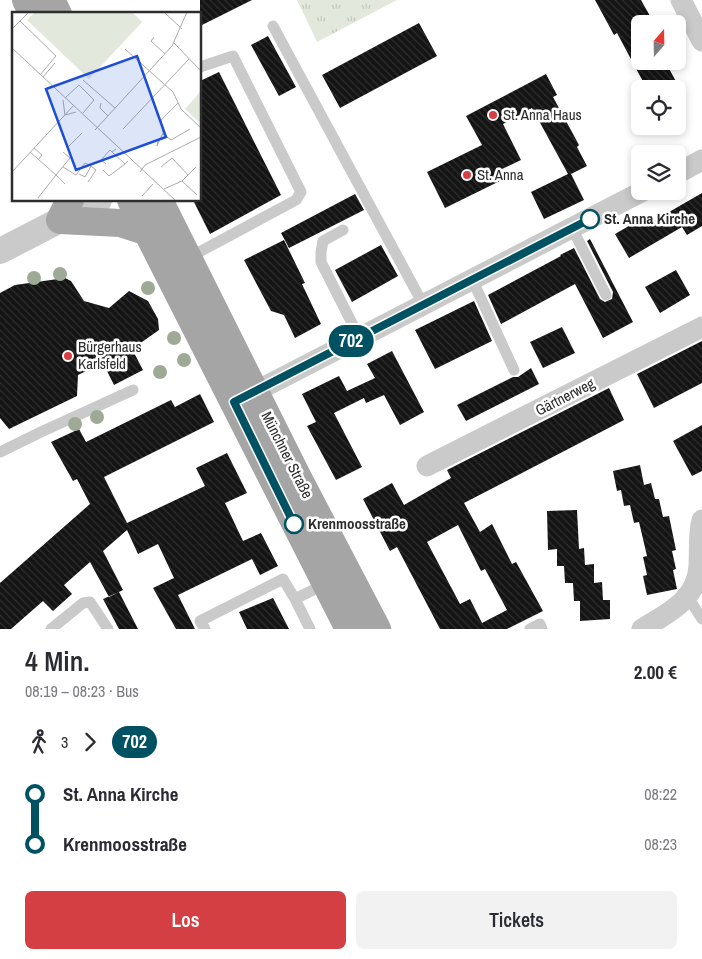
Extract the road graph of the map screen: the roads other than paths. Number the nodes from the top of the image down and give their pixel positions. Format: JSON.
{"nodes":[{"id":1,"x":26,"y":0,"type":"edge"},
{"id":2,"x":52,"y":0,"type":"edge"},
{"id":3,"x":681,"y":0,"type":"edge"},
{"id":4,"x":32,"y":12,"type":"edge"},
{"id":5,"x":57,"y":12,"type":"edge"},
{"id":6,"x":273,"y":26,"type":"dead end"},
{"id":7,"x":702,"y":41,"type":"edge"},
{"id":8,"x":201,"y":67,"type":"edge"},
{"id":9,"x":702,"y":160,"type":"edge"},
{"id":10,"x":686,"y":169,"type":"edge"},
{"id":11,"x":631,"y":197,"type":"edge"},
{"id":12,"x":96,"y":201,"type":"edge"},
{"id":13,"x":132,"y":201,"type":"edge"},
{"id":14,"x":160,"y":201,"type":"edge"},
{"id":15,"x":65,"y":210,"type":"edge"},
{"id":16,"x":572,"y":228,"type":"junction"},
{"id":17,"x":343,"y":230,"type":"dead end"},
{"id":18,"x":148,"y":232,"type":"junction"},
{"id":19,"x":0,"y":251,"type":"edge"},
{"id":20,"x":188,"y":258,"type":"junction"},
{"id":21,"x":472,"y":279,"type":"junction"},
{"id":22,"x":606,"y":295,"type":"dead end"},
{"id":23,"x":423,"y":304,"type":"junction"},
{"id":24,"x":702,"y":327,"type":"edge"},
{"id":25,"x":359,"y":337,"type":"junction"},
{"id":26,"x":514,"y":370,"type":"dead end"},
{"id":27,"x":133,"y":390,"type":"dead end"},
{"id":28,"x":244,"y":397,"type":"junction"},
{"id":29,"x":0,"y":452,"type":"edge"},
{"id":30,"x":427,"y":466,"type":"dead end"},
{"id":31,"x":702,"y":520,"type":"edge"},
{"id":32,"x":325,"y":584,"type":"junction"},
{"id":33,"x":688,"y":597,"type":"junction"},
{"id":34,"x":294,"y":599,"type":"junction"},
{"id":35,"x":702,"y":619,"type":"edge"},
{"id":36,"x":51,"y":629,"type":"edge"},
{"id":37,"x":108,"y":629,"type":"edge"},
{"id":38,"x":205,"y":629,"type":"edge"},
{"id":39,"x":310,"y":629,"type":"edge"},
{"id":40,"x":348,"y":629,"type":"edge"},
{"id":41,"x":377,"y":629,"type":"edge"},
{"id":42,"x":530,"y":629,"type":"edge"},
{"id":43,"x":542,"y":629,"type":"edge"},
{"id":44,"x":642,"y":629,"type":"edge"}],
"edges":[{"from":1,"to":4,"type":"main road"},
{"from":2,"to":5,"type":"main road"},
{"from":3,"to":7,"type":"street"},
{"from":6,"to":23,"type":"lane"},
{"from":8,"to":20,"type":"lane"},
{"from":9,"to":10,"type":"street"},
{"from":11,"to":16,"type":"street"},
{"from":12,"to":15,"type":"street"},
{"from":13,"to":18,"type":"main road","name":"Münchner Straße"},
{"from":14,"to":20,"type":"main road","name":"Münchner Straße"},
{"from":15,"to":18,"type":"main road"},
{"from":15,"to":19,"type":"street"},
{"from":16,"to":21,"type":"street"},
{"from":16,"to":22,"type":"lane"},
{"from":17,"to":25,"type":"lane"},
{"from":18,"to":28,"type":"main road","name":"Münchner Straße"},
{"from":20,"to":28,"type":"main road","name":"Münchner Straße"},
{"from":21,"to":23,"type":"street"},
{"from":21,"to":26,"type":"lane"},
{"from":23,"to":25,"type":"street"},
{"from":24,"to":30,"type":"street","name":"Gärtnerweg"},
{"from":25,"to":28,"type":"street"},
{"from":27,"to":29,"type":"lane"},
{"from":28,"to":32,"type":"main road","name":"Münchner Straße"},
{"from":28,"to":41,"type":"main road","name":"Münchner Straße"},
{"from":31,"to":33,"type":"street"},
{"from":32,"to":34,"type":"lane"},
{"from":32,"to":40,"type":"main road","name":"Münchner Straße"},
{"from":33,"to":35,"type":"lane"},
{"from":33,"to":44,"type":"street"},
{"from":34,"to":38,"type":"lane"},
{"from":34,"to":39,"type":"lane"},
{"from":36,"to":37,"type":"lane"},
{"from":42,"to":43,"type":"lane"}]}
